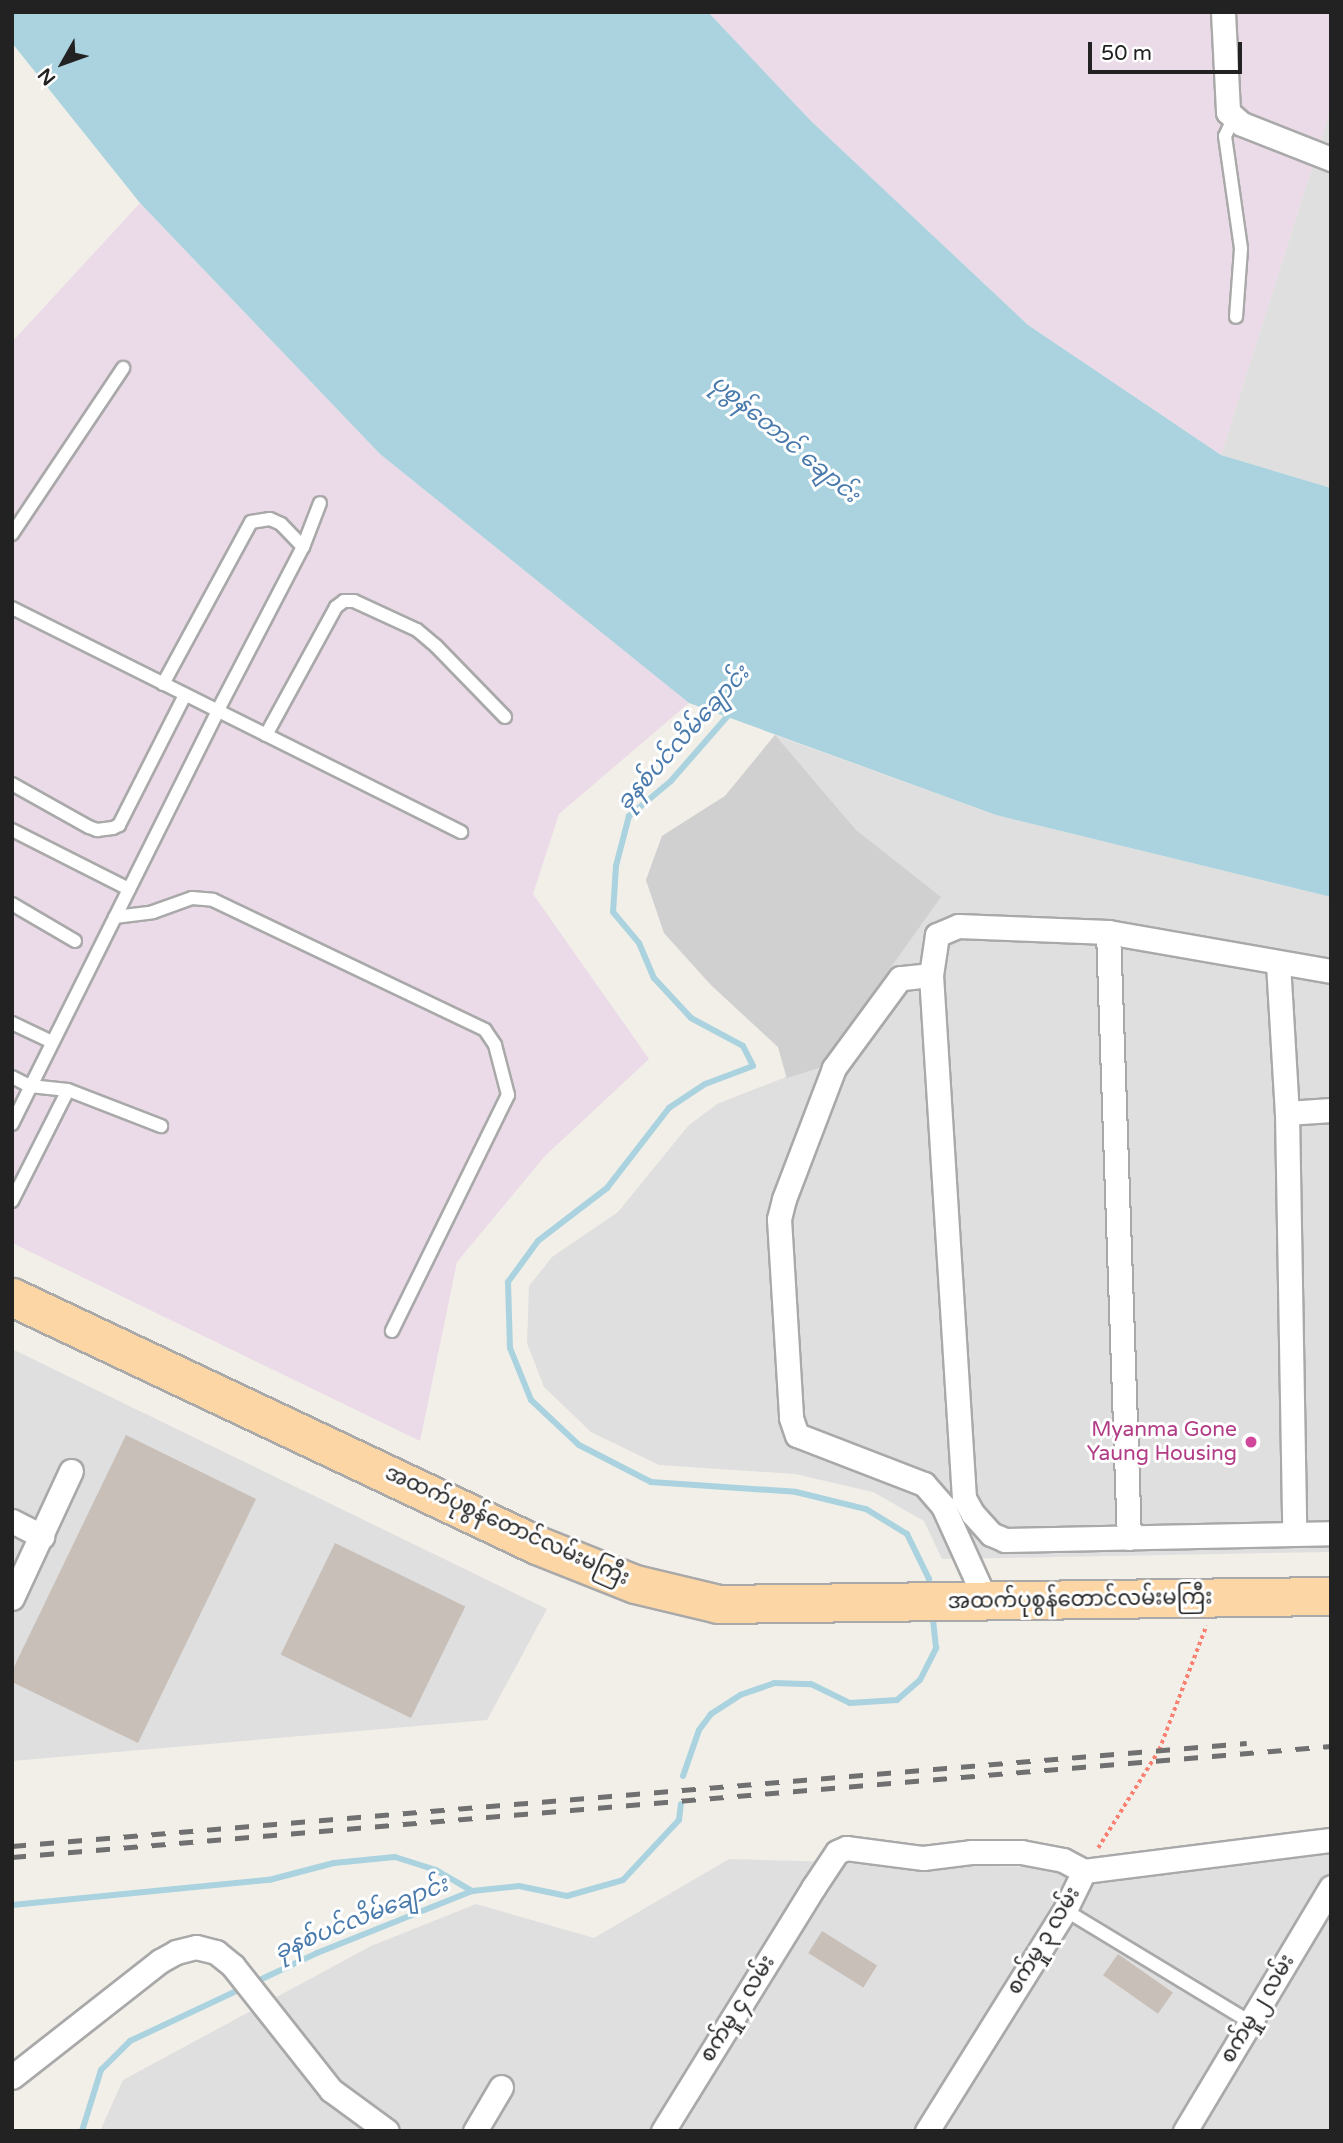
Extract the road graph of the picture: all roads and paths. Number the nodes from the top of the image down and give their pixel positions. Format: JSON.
{"nodes":[{"id":1,"x":1223,"y":12,"type":"edge"},
{"id":2,"x":1233,"y":119,"type":"junction"},
{"id":3,"x":1331,"y":159,"type":"edge"},
{"id":4,"x":1236,"y":317,"type":"dead end"},
{"id":5,"x":123,"y":368,"type":"dead end"},
{"id":6,"x":320,"y":503,"type":"dead end"},
{"id":7,"x":12,"y":534,"type":"edge"},
{"id":8,"x":303,"y":547,"type":"junction"},
{"id":9,"x":12,"y":608,"type":"edge"},
{"id":10,"x":163,"y":684,"type":"junction"},
{"id":11,"x":185,"y":695,"type":"junction"},
{"id":12,"x":218,"y":710,"type":"junction"},
{"id":13,"x":505,"y":717,"type":"dead end"},
{"id":14,"x":266,"y":735,"type":"junction"},
{"id":15,"x":12,"y":784,"type":"edge"},
{"id":16,"x":12,"y":830,"type":"edge"},
{"id":17,"x":461,"y":832,"type":"dead end"},
{"id":18,"x":129,"y":889,"type":"junction"},
{"id":19,"x":12,"y":904,"type":"edge"},
{"id":20,"x":115,"y":916,"type":"junction"},
{"id":21,"x":1108,"y":932,"type":"junction"},
{"id":22,"x":75,"y":941,"type":"dead end"},
{"id":23,"x":1278,"y":963,"type":"junction"},
{"id":24,"x":1331,"y":971,"type":"edge"},
{"id":25,"x":931,"y":975,"type":"junction"},
{"id":26,"x":12,"y":1023,"type":"edge"},
{"id":27,"x":52,"y":1042,"type":"junction"},
{"id":28,"x":12,"y":1077,"type":"edge"},
{"id":29,"x":30,"y":1086,"type":"junction"},
{"id":30,"x":68,"y":1090,"type":"junction"},
{"id":31,"x":1331,"y":1110,"type":"edge"},
{"id":32,"x":1287,"y":1113,"type":"junction"},
{"id":33,"x":12,"y":1124,"type":"edge"},
{"id":34,"x":161,"y":1126,"type":"dead end"},
{"id":35,"x":12,"y":1201,"type":"edge"},
{"id":36,"x":12,"y":1297,"type":"edge"},
{"id":37,"x":392,"y":1331,"type":"dead end"},
{"id":38,"x":71,"y":1471,"type":"dead end"},
{"id":39,"x":12,"y":1521,"type":"edge"},
{"id":40,"x":1331,"y":1533,"type":"edge"},
{"id":41,"x":1294,"y":1534,"type":"junction"},
{"id":42,"x":42,"y":1536,"type":"junction"},
{"id":43,"x":1129,"y":1538,"type":"junction"},
{"id":44,"x":1331,"y":1597,"type":"edge"},
{"id":45,"x":12,"y":1598,"type":"edge"},
{"id":46,"x":1217,"y":1598,"type":"junction"},
{"id":47,"x":973,"y":1602,"type":"junction"},
{"id":48,"x":1331,"y":1840,"type":"edge"},
{"id":49,"x":1084,"y":1871,"type":"junction"},
{"id":50,"x":1331,"y":1887,"type":"edge"},
{"id":51,"x":1065,"y":1910,"type":"junction"},
{"id":52,"x":1250,"y":2022,"type":"junction"},
{"id":53,"x":12,"y":2077,"type":"edge"},
{"id":54,"x":501,"y":2087,"type":"dead end"},
{"id":55,"x":387,"y":2131,"type":"edge"},
{"id":56,"x":475,"y":2131,"type":"edge"},
{"id":57,"x":663,"y":2131,"type":"edge"},
{"id":58,"x":927,"y":2131,"type":"edge"},
{"id":59,"x":1185,"y":2131,"type":"edge"}],
"edges":[{"from":1,"to":2,"type":"street"},
{"from":2,"to":3,"type":"street"},
{"from":2,"to":4,"type":"lane"},
{"from":5,"to":7,"type":"lane"},
{"from":6,"to":8,"type":"lane"},
{"from":8,"to":10,"type":"lane"},
{"from":8,"to":12,"type":"lane"},
{"from":9,"to":10,"type":"lane"},
{"from":10,"to":11,"type":"lane"},
{"from":11,"to":12,"type":"lane"},
{"from":11,"to":15,"type":"lane"},
{"from":12,"to":14,"type":"lane"},
{"from":12,"to":18,"type":"lane"},
{"from":13,"to":14,"type":"lane"},
{"from":14,"to":17,"type":"lane"},
{"from":16,"to":18,"type":"lane"},
{"from":18,"to":20,"type":"lane"},
{"from":19,"to":22,"type":"lane"},
{"from":20,"to":27,"type":"lane"},
{"from":20,"to":37,"type":"lane"},
{"from":21,"to":23,"type":"street"},
{"from":21,"to":25,"type":"street"},
{"from":21,"to":43,"type":"street"},
{"from":23,"to":24,"type":"street"},
{"from":23,"to":32,"type":"street"},
{"from":25,"to":43,"type":"street"},
{"from":25,"to":47,"type":"street"},
{"from":26,"to":27,"type":"lane"},
{"from":27,"to":29,"type":"lane"},
{"from":28,"to":29,"type":"lane"},
{"from":29,"to":30,"type":"lane"},
{"from":29,"to":33,"type":"lane"},
{"from":30,"to":34,"type":"lane"},
{"from":30,"to":35,"type":"lane"},
{"from":31,"to":32,"type":"street"},
{"from":32,"to":41,"type":"street"},
{"from":36,"to":47,"type":"main road","name":"အထက်ပုစွန်တောင်လမ်းမကြီး"},
{"from":38,"to":42,"type":"street"},
{"from":39,"to":42,"type":"street"},
{"from":40,"to":41,"type":"street"},
{"from":41,"to":43,"type":"street"},
{"from":42,"to":45,"type":"street"},
{"from":44,"to":46,"type":"main road","name":"အထက်ပုစွန်တောင်လမ်းမကြီး"},
{"from":46,"to":47,"type":"main road","name":"အထက်ပုစွန်တောင်လမ်းမကြီး"},
{"from":46,"to":49,"type":"path","name":"စက်မှု ၃ လမ်း"},
{"from":48,"to":49,"type":"street"},
{"from":49,"to":51,"type":"street","name":"စက်မှု ၃ လမ်း"},
{"from":49,"to":57,"type":"street","name":"စက်မှု ၄ လမ်း"},
{"from":50,"to":52,"type":"street","name":"စက်မှု ၂ လမ်း"},
{"from":51,"to":52,"type":"lane"},
{"from":51,"to":58,"type":"street","name":"စက်မှု ၃ လမ်း"},
{"from":52,"to":59,"type":"street","name":"စက်မှု ၂ လမ်း"},
{"from":53,"to":55,"type":"street"},
{"from":54,"to":56,"type":"street"}]}
